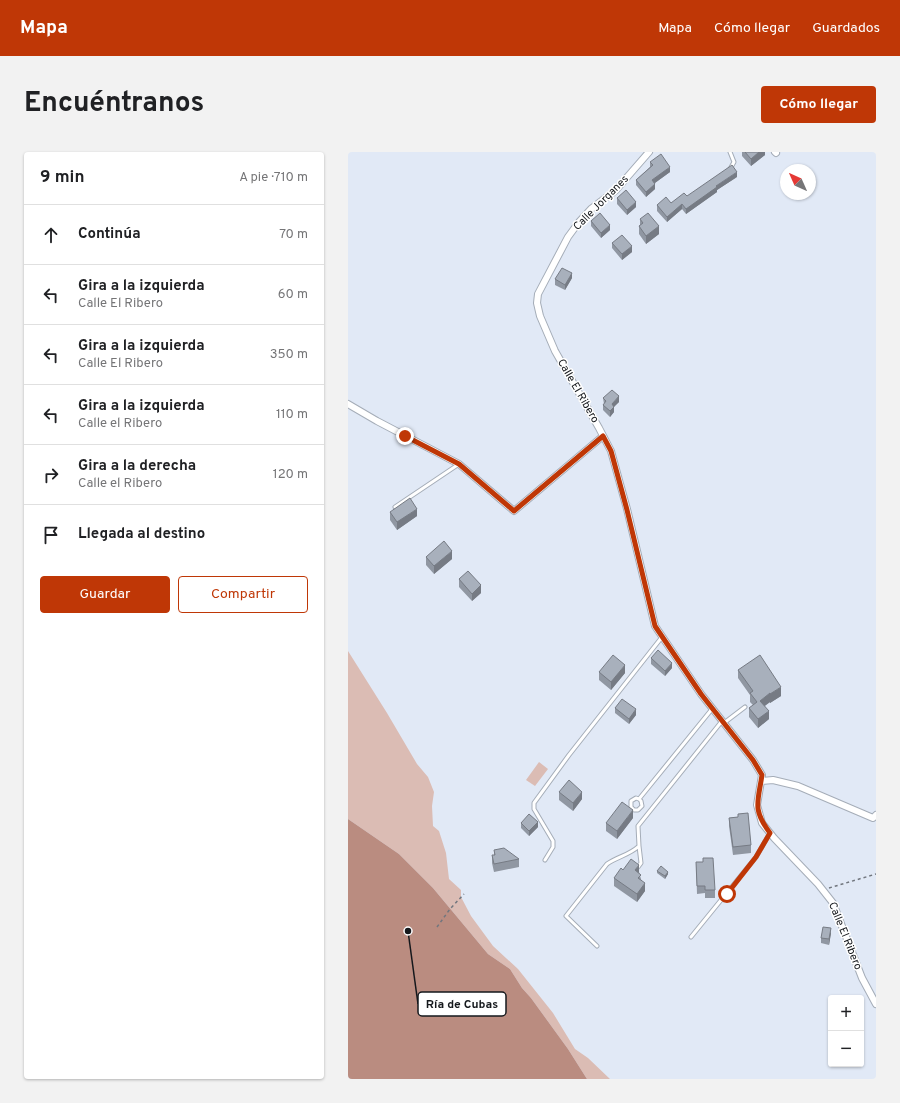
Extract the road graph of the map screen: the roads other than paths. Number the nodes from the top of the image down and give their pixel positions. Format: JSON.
{"nodes":[{"id":1,"x":649,"y":152,"type":"edge"},
{"id":2,"x":730,"y":152,"type":"edge"},
{"id":3,"x":726,"y":172,"type":"edge"},
{"id":4,"x":568,"y":237,"type":"joint"},
{"id":5,"x":348,"y":404,"type":"edge"},
{"id":6,"x":603,"y":436,"type":"junction"},
{"id":7,"x":459,"y":464,"type":"junction"},
{"id":8,"x":395,"y":508,"type":"edge"},
{"id":9,"x":662,"y":637,"type":"junction"},
{"id":10,"x":745,"y":707,"type":"dead end"},
{"id":11,"x":712,"y":708,"type":"junction"},
{"id":12,"x":723,"y":722,"type":"junction"},
{"id":13,"x":761,"y":781,"type":"junction"},
{"id":14,"x":639,"y":799,"type":"dead end"},
{"id":15,"x":876,"y":815,"type":"edge"},
{"id":16,"x":770,"y":833,"type":"junction"},
{"id":17,"x":639,"y":846,"type":"junction"},
{"id":18,"x":545,"y":860,"type":"dead end"},
{"id":19,"x":638,"y":867,"type":"edge"},
{"id":20,"x":691,"y":937,"type":"dead end"},
{"id":21,"x":597,"y":946,"type":"dead end"},
{"id":22,"x":876,"y":1004,"type":"edge"}],
"edges":[{"from":1,"to":4,"type":"street","name":"Calle Jorganes"},
{"from":2,"to":3,"type":"lane"},
{"from":4,"to":6,"type":"street","name":"Calle El Ribero"},
{"from":5,"to":7,"type":"street","name":"Calle El Ribero"},
{"from":6,"to":7,"type":"street","name":"Calle El Ribero"},
{"from":6,"to":9,"type":"street","name":"Calle El Ribero"},
{"from":7,"to":8,"type":"lane"},
{"from":9,"to":11,"type":"street","name":"Calle El Ribero"},
{"from":9,"to":18,"type":"lane"},
{"from":10,"to":12,"type":"lane"},
{"from":11,"to":12,"type":"street","name":"Calle El Ribero"},
{"from":11,"to":14,"type":"lane"},
{"from":12,"to":13,"type":"street","name":"Calle El Ribero"},
{"from":12,"to":17,"type":"lane"},
{"from":13,"to":15,"type":"street"},
{"from":13,"to":16,"type":"street","name":"Calle El Ribero"},
{"from":16,"to":20,"type":"lane"},
{"from":16,"to":22,"type":"street","name":"Calle El Ribero"},
{"from":17,"to":19,"type":"lane"},
{"from":17,"to":21,"type":"lane"}]}
